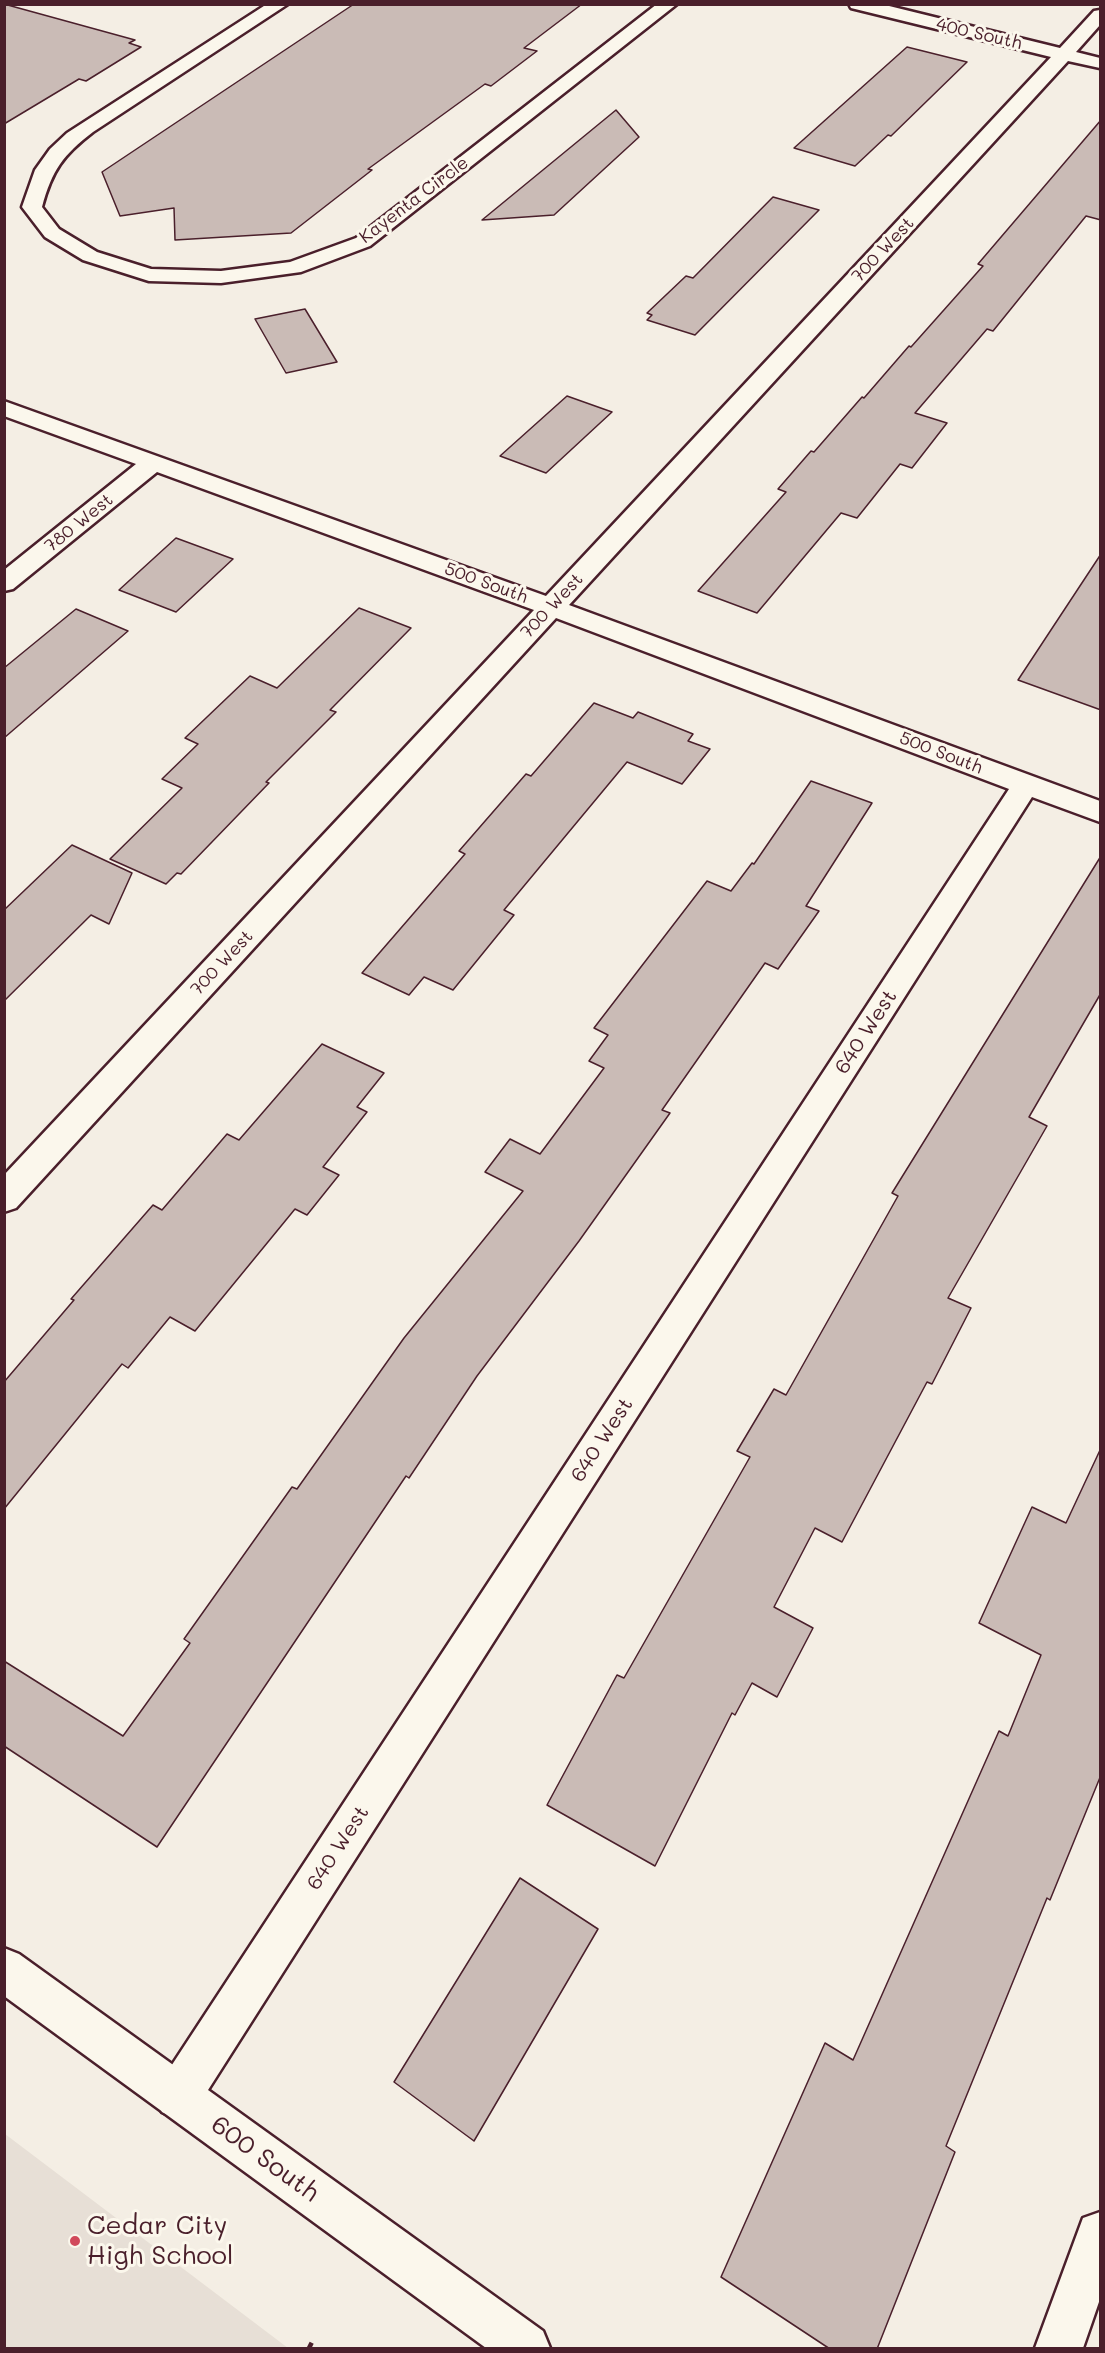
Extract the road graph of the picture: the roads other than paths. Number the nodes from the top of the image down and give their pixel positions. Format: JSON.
{"nodes":[{"id":1,"x":280,"y":4,"type":"edge"},
{"id":2,"x":669,"y":4,"type":"edge"},
{"id":3,"x":857,"y":4,"type":"edge"},
{"id":4,"x":1101,"y":15,"type":"edge"},
{"id":5,"x":1064,"y":54,"type":"junction"},
{"id":6,"x":1101,"y":63,"type":"edge"},
{"id":7,"x":4,"y":408,"type":"edge"},
{"id":8,"x":154,"y":462,"type":"junction"},
{"id":9,"x":4,"y":583,"type":"edge"},
{"id":10,"x":551,"y":606,"type":"junction"},
{"id":11,"x":1026,"y":785,"type":"junction"},
{"id":12,"x":1101,"y":812,"type":"edge"},
{"id":13,"x":4,"y":1198,"type":"edge"},
{"id":14,"x":4,"y":1969,"type":"edge"},
{"id":15,"x":178,"y":2096,"type":"junction"},
{"id":16,"x":1101,"y":2235,"type":"edge"},
{"id":17,"x":526,"y":2349,"type":"edge"},
{"id":18,"x":1059,"y":2349,"type":"edge"}],
"edges":[{"from":1,"to":2,"type":"street","name":"Kayenta Circle"},
{"from":3,"to":5,"type":"street","name":"400 South"},
{"from":4,"to":5,"type":"street","name":"700 West"},
{"from":5,"to":6,"type":"street","name":"400 South"},
{"from":5,"to":10,"type":"street","name":"700 West"},
{"from":7,"to":8,"type":"street","name":"500 South"},
{"from":8,"to":9,"type":"street","name":"780 West"},
{"from":8,"to":10,"type":"street","name":"500 South"},
{"from":10,"to":11,"type":"street","name":"500 South"},
{"from":10,"to":13,"type":"street","name":"700 West"},
{"from":11,"to":12,"type":"street","name":"500 South"},
{"from":11,"to":15,"type":"street","name":"640 West"},
{"from":14,"to":15,"type":"street","name":"600 South"},
{"from":15,"to":17,"type":"street","name":"600 South"},
{"from":16,"to":18,"type":"street"}]}
